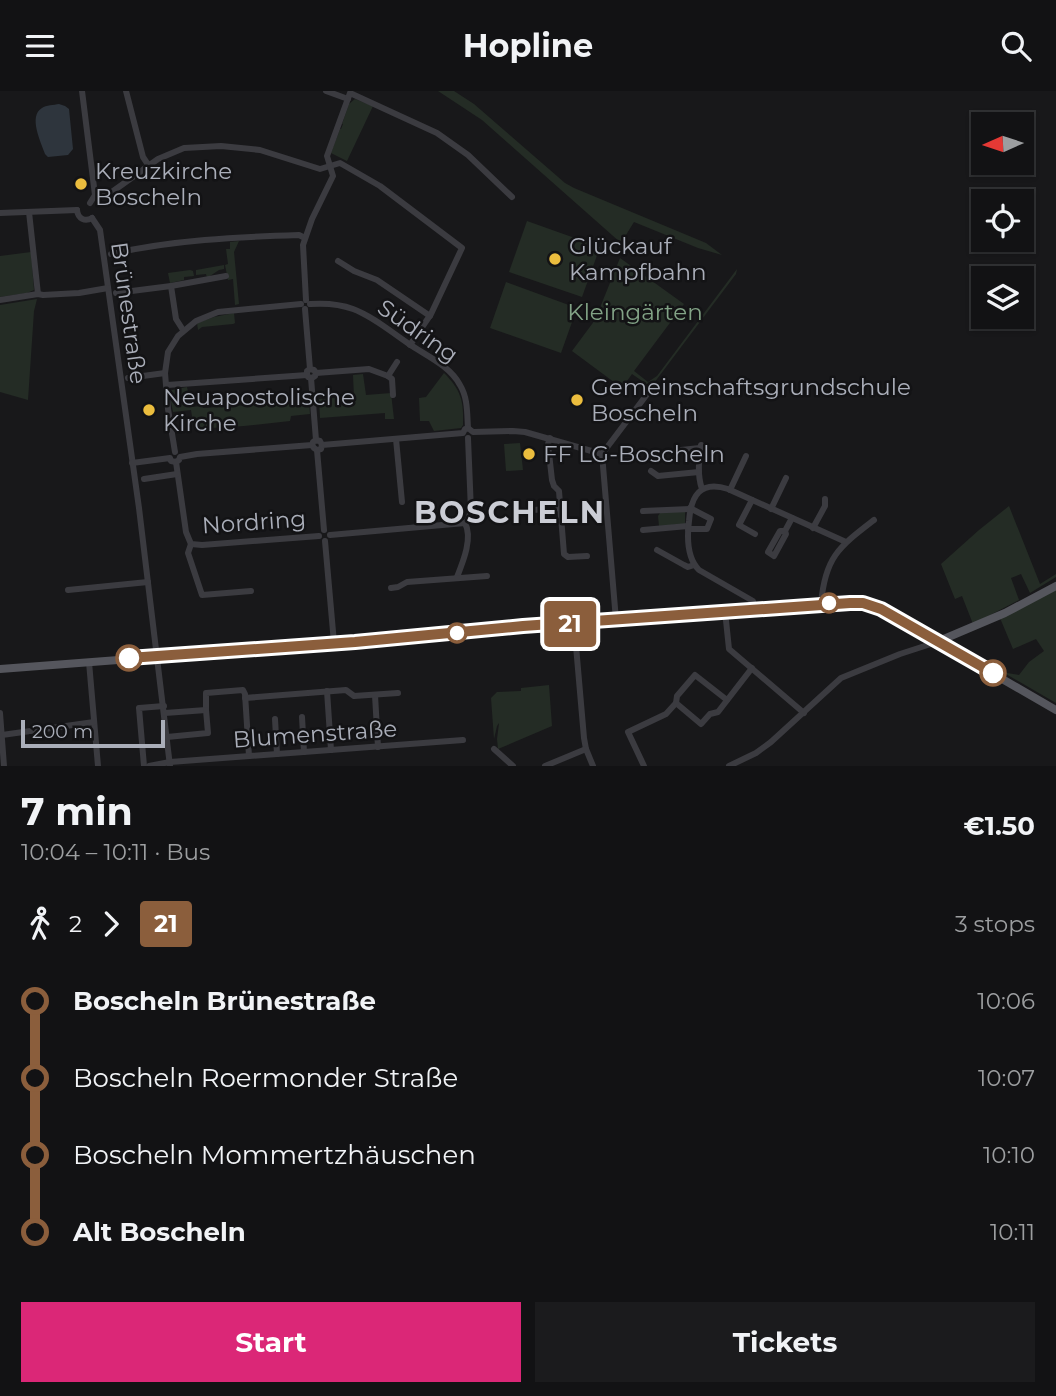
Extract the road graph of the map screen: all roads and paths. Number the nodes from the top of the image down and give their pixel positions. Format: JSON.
{"nodes":[{"id":1,"x":82,"y":91,"type":"edge"},
{"id":2,"x":126,"y":91,"type":"edge"},
{"id":3,"x":326,"y":91,"type":"edge"},
{"id":4,"x":348,"y":99,"type":"junction"},
{"id":5,"x":149,"y":166,"type":"junction"},
{"id":6,"x":330,"y":166,"type":"junction"},
{"id":7,"x":95,"y":195,"type":"junction"},
{"id":8,"x":512,"y":197,"type":"dead end"},
{"id":9,"x":90,"y":204,"type":"junction"},
{"id":10,"x":77,"y":210,"type":"junction"},
{"id":11,"x":29,"y":212,"type":"junction"},
{"id":12,"x":0,"y":213,"type":"edge"},
{"id":13,"x":92,"y":218,"type":"junction"},
{"id":14,"x":305,"y":238,"type":"junction"},
{"id":15,"x":111,"y":254,"type":"dead end"},
{"id":16,"x":338,"y":261,"type":"dead end"},
{"id":17,"x":226,"y":276,"type":"dead end"},
{"id":18,"x":171,"y":286,"type":"junction"},
{"id":19,"x":108,"y":288,"type":"junction"},
{"id":20,"x":116,"y":293,"type":"dead end"},
{"id":21,"x":38,"y":294,"type":"junction"},
{"id":22,"x":0,"y":300,"type":"edge"},
{"id":23,"x":305,"y":304,"type":"junction"},
{"id":24,"x":430,"y":316,"type":"junction"},
{"id":25,"x":183,"y":330,"type":"junction"},
{"id":26,"x":410,"y":345,"type":"junction"},
{"id":27,"x":397,"y":362,"type":"dead end"},
{"id":28,"x":165,"y":373,"type":"junction"},
{"id":29,"x":311,"y":374,"type":"junction"},
{"id":30,"x":388,"y":376,"type":"junction"},
{"id":31,"x":128,"y":378,"type":"dead end"},
{"id":32,"x":167,"y":385,"type":"junction"},
{"id":33,"x":651,"y":389,"type":"dead end"},
{"id":34,"x":393,"y":395,"type":"dead end"},
{"id":35,"x":468,"y":433,"type":"junction"},
{"id":36,"x":550,"y":438,"type":"junction"},
{"id":37,"x":396,"y":439,"type":"junction"},
{"id":38,"x":317,"y":445,"type":"junction"},
{"id":39,"x":681,"y":450,"type":"dead end"},
{"id":40,"x":602,"y":454,"type":"junction"},
{"id":41,"x":746,"y":456,"type":"dead end"},
{"id":42,"x":175,"y":457,"type":"junction"},
{"id":43,"x":132,"y":463,"type":"junction"},
{"id":44,"x":651,"y":471,"type":"dead end"},
{"id":45,"x":699,"y":473,"type":"junction"},
{"id":46,"x":177,"y":474,"type":"junction"},
{"id":47,"x":786,"y":478,"type":"dead end"},
{"id":48,"x":144,"y":479,"type":"dead end"},
{"id":49,"x":702,"y":489,"type":"junction"},
{"id":50,"x":730,"y":490,"type":"junction"},
{"id":51,"x":825,"y":499,"type":"dead end"},
{"id":52,"x":752,"y":500,"type":"junction"},
{"id":53,"x":402,"y":502,"type":"dead end"},
{"id":54,"x":561,"y":508,"type":"junction"},
{"id":55,"x":690,"y":509,"type":"junction"},
{"id":56,"x":771,"y":509,"type":"junction"},
{"id":57,"x":519,"y":511,"type":"dead end"},
{"id":58,"x":643,"y":511,"type":"dead end"},
{"id":59,"x":792,"y":518,"type":"junction"},
{"id":60,"x":874,"y":520,"type":"dead end"},
{"id":61,"x":465,"y":523,"type":"junction"},
{"id":62,"x":688,"y":528,"type":"junction"},
{"id":63,"x":813,"y":528,"type":"junction"},
{"id":64,"x":643,"y":530,"type":"dead end"},
{"id":65,"x":785,"y":531,"type":"dead end"},
{"id":66,"x":755,"y":534,"type":"dead end"},
{"id":67,"x":324,"y":535,"type":"junction"},
{"id":68,"x":846,"y":542,"type":"junction"},
{"id":69,"x":191,"y":544,"type":"junction"},
{"id":70,"x":657,"y":550,"type":"dead end"},
{"id":71,"x":587,"y":556,"type":"dead end"},
{"id":72,"x":694,"y":565,"type":"junction"},
{"id":73,"x":487,"y":576,"type":"dead end"},
{"id":74,"x":457,"y":577,"type":"junction"},
{"id":75,"x":148,"y":582,"type":"junction"},
{"id":76,"x":1056,"y":586,"type":"edge"},
{"id":77,"x":391,"y":588,"type":"dead end"},
{"id":78,"x":68,"y":590,"type":"dead end"},
{"id":79,"x":251,"y":591,"type":"dead end"},
{"id":80,"x":821,"y":604,"type":"junction"},
{"id":81,"x":754,"y":609,"type":"junction"},
{"id":82,"x":725,"y":611,"type":"junction"},
{"id":83,"x":616,"y":620,"type":"junction"},
{"id":84,"x":574,"y":623,"type":"junction"},
{"id":85,"x":939,"y":641,"type":"junction"},
{"id":86,"x":334,"y":643,"type":"junction"},
{"id":87,"x":156,"y":656,"type":"junction"},
{"id":88,"x":89,"y":663,"type":"junction"},
{"id":89,"x":752,"y":668,"type":"junction"},
{"id":90,"x":0,"y":669,"type":"edge"},
{"id":91,"x":327,"y":691,"type":"junction"},
{"id":92,"x":398,"y":693,"type":"dead end"},
{"id":93,"x":375,"y":695,"type":"junction"},
{"id":94,"x":245,"y":698,"type":"junction"},
{"id":95,"x":727,"y":700,"type":"junction"},
{"id":96,"x":676,"y":703,"type":"junction"},
{"id":97,"x":164,"y":710,"type":"junction"},
{"id":98,"x":206,"y":710,"type":"junction"},
{"id":99,"x":1056,"y":710,"type":"edge"},
{"id":100,"x":0,"y":712,"type":"edge"},
{"id":101,"x":804,"y":713,"type":"junction"},
{"id":102,"x":302,"y":717,"type":"dead end"},
{"id":103,"x":275,"y":719,"type":"dead end"},
{"id":104,"x":94,"y":722,"type":"junction"},
{"id":105,"x":2,"y":735,"type":"junction"},
{"id":106,"x":167,"y":737,"type":"junction"},
{"id":107,"x":463,"y":740,"type":"dead end"},
{"id":108,"x":378,"y":747,"type":"junction"},
{"id":109,"x":494,"y":749,"type":"dead end"},
{"id":110,"x":586,"y":749,"type":"junction"},
{"id":111,"x":331,"y":750,"type":"junction"},
{"id":112,"x":304,"y":752,"type":"junction"},
{"id":113,"x":277,"y":754,"type":"junction"},
{"id":114,"x":249,"y":756,"type":"junction"},
{"id":115,"x":170,"y":764,"type":"edge"},
{"id":116,"x":4,"y":766,"type":"edge"},
{"id":117,"x":98,"y":766,"type":"edge"},
{"id":118,"x":144,"y":766,"type":"edge"},
{"id":119,"x":149,"y":766,"type":"edge"},
{"id":120,"x":513,"y":766,"type":"edge"},
{"id":121,"x":545,"y":766,"type":"edge"},
{"id":122,"x":593,"y":766,"type":"edge"},
{"id":123,"x":644,"y":766,"type":"edge"},
{"id":124,"x":729,"y":766,"type":"edge"}],
"edges":[{"from":1,"to":7,"type":"street"},
{"from":2,"to":5,"type":"street"},
{"from":3,"to":4,"type":"street"},
{"from":4,"to":6,"type":"street"},
{"from":4,"to":8,"type":"street"},
{"from":5,"to":6,"type":"street"},
{"from":5,"to":7,"type":"street"},
{"from":6,"to":14,"type":"street"},
{"from":6,"to":24,"type":"street"},
{"from":7,"to":9,"type":"street"},
{"from":9,"to":10,"type":"street"},
{"from":9,"to":13,"type":"street"},
{"from":10,"to":11,"type":"street"},
{"from":10,"to":13,"type":"street"},
{"from":11,"to":12,"type":"street"},
{"from":11,"to":21,"type":"street"},
{"from":13,"to":19,"type":"street","name":"Brünestraße"},
{"from":14,"to":15,"type":"street"},
{"from":14,"to":23,"type":"street"},
{"from":16,"to":24,"type":"street"},
{"from":17,"to":18,"type":"street"},
{"from":18,"to":20,"type":"street"},
{"from":18,"to":25,"type":"street"},
{"from":19,"to":21,"type":"street"},
{"from":19,"to":43,"type":"street","name":"Brünestraße"},
{"from":21,"to":22,"type":"street"},
{"from":23,"to":25,"type":"street"},
{"from":23,"to":26,"type":"street","name":"Südring"},
{"from":23,"to":29,"type":"street"},
{"from":24,"to":26,"type":"street"},
{"from":25,"to":28,"type":"street","name":"Nordring"},
{"from":26,"to":35,"type":"street","name":"Südring"},
{"from":27,"to":30,"type":"street"},
{"from":28,"to":31,"type":"street"},
{"from":28,"to":32,"type":"street","name":"Nordring"},
{"from":29,"to":30,"type":"street"},
{"from":29,"to":32,"type":"street"},
{"from":29,"to":38,"type":"street"},
{"from":30,"to":34,"type":"street"},
{"from":32,"to":42,"type":"street","name":"Nordring"},
{"from":33,"to":40,"type":"street"},
{"from":35,"to":36,"type":"street"},
{"from":35,"to":37,"type":"street"},
{"from":35,"to":61,"type":"street","name":"Südring"},
{"from":36,"to":40,"type":"street"},
{"from":36,"to":54,"type":"street"},
{"from":37,"to":38,"type":"street"},
{"from":37,"to":53,"type":"street"},
{"from":38,"to":42,"type":"street"},
{"from":38,"to":67,"type":"street"},
{"from":39,"to":45,"type":"street"},
{"from":40,"to":83,"type":"street"},
{"from":41,"to":50,"type":"street"},
{"from":42,"to":43,"type":"street"},
{"from":42,"to":46,"type":"street","name":"Nordring"},
{"from":43,"to":75,"type":"street","name":"Brünestraße"},
{"from":44,"to":45,"type":"street"},
{"from":45,"to":49,"type":"street"},
{"from":46,"to":48,"type":"street"},
{"from":46,"to":69,"type":"street","name":"Nordring"},
{"from":47,"to":56,"type":"street"},
{"from":49,"to":50,"type":"street"},
{"from":49,"to":55,"type":"street"},
{"from":50,"to":52,"type":"street"},
{"from":51,"to":63,"type":"street"},
{"from":52,"to":56,"type":"street"},
{"from":52,"to":66,"type":"street"},
{"from":54,"to":57,"type":"street"},
{"from":54,"to":71,"type":"street"},
{"from":55,"to":58,"type":"street"},
{"from":55,"to":62,"type":"street"},
{"from":55,"to":62,"type":"street"},
{"from":56,"to":59,"type":"street"},
{"from":59,"to":63,"type":"street"},
{"from":59,"to":65,"type":"street"},
{"from":60,"to":68,"type":"street"},
{"from":61,"to":67,"type":"street"},
{"from":61,"to":74,"type":"street","name":"Südring"},
{"from":62,"to":64,"type":"street"},
{"from":62,"to":72,"type":"street"},
{"from":63,"to":68,"type":"street"},
{"from":67,"to":69,"type":"street","name":"Nordring"},
{"from":67,"to":86,"type":"street"},
{"from":68,"to":80,"type":"street"},
{"from":69,"to":79,"type":"street","name":"Nordring"},
{"from":70,"to":72,"type":"street"},
{"from":72,"to":81,"type":"street"},
{"from":73,"to":74,"type":"street"},
{"from":74,"to":77,"type":"street"},
{"from":75,"to":78,"type":"street"},
{"from":75,"to":87,"type":"street","name":"Brünestraße"},
{"from":76,"to":85,"type":"main road"},
{"from":80,"to":81,"type":"main road"},
{"from":80,"to":85,"type":"main road"},
{"from":81,"to":82,"type":"main road"},
{"from":82,"to":83,"type":"main road"},
{"from":82,"to":89,"type":"street"},
{"from":83,"to":84,"type":"main road"},
{"from":84,"to":86,"type":"main road"},
{"from":84,"to":110,"type":"street"},
{"from":85,"to":99,"type":"main road"},
{"from":85,"to":101,"type":"street"},
{"from":86,"to":87,"type":"main road"},
{"from":87,"to":88,"type":"main road"},
{"from":87,"to":97,"type":"street","name":"Brünestraße"},
{"from":88,"to":90,"type":"main road"},
{"from":88,"to":104,"type":"street"},
{"from":89,"to":95,"type":"street"},
{"from":89,"to":101,"type":"street"},
{"from":91,"to":93,"type":"street"},
{"from":91,"to":94,"type":"street"},
{"from":91,"to":111,"type":"street"},
{"from":92,"to":93,"type":"street"},
{"from":93,"to":108,"type":"street"},
{"from":94,"to":98,"type":"street"},
{"from":94,"to":114,"type":"street"},
{"from":95,"to":96,"type":"street"},
{"from":95,"to":96,"type":"street"},
{"from":96,"to":123,"type":"street"},
{"from":97,"to":98,"type":"street"},
{"from":97,"to":106,"type":"street","name":"Brünestraße"},
{"from":97,"to":118,"type":"street"},
{"from":98,"to":106,"type":"street"},
{"from":100,"to":105,"type":"street"},
{"from":101,"to":124,"type":"street"},
{"from":102,"to":112,"type":"street"},
{"from":103,"to":113,"type":"street"},
{"from":104,"to":105,"type":"street"},
{"from":104,"to":117,"type":"street"},
{"from":105,"to":116,"type":"street"},
{"from":106,"to":115,"type":"street","name":"Brünestraße"},
{"from":107,"to":108,"type":"street","name":"Blumenstraße"},
{"from":108,"to":111,"type":"street","name":"Blumenstraße"},
{"from":109,"to":120,"type":"street"},
{"from":110,"to":121,"type":"street"},
{"from":110,"to":122,"type":"street"},
{"from":111,"to":112,"type":"street","name":"Blumenstraße"},
{"from":112,"to":113,"type":"street","name":"Blumenstraße"},
{"from":113,"to":114,"type":"street","name":"Blumenstraße"},
{"from":114,"to":115,"type":"street","name":"Blumenstraße"},
{"from":115,"to":119,"type":"street","name":"Blumenstraße"}]}
